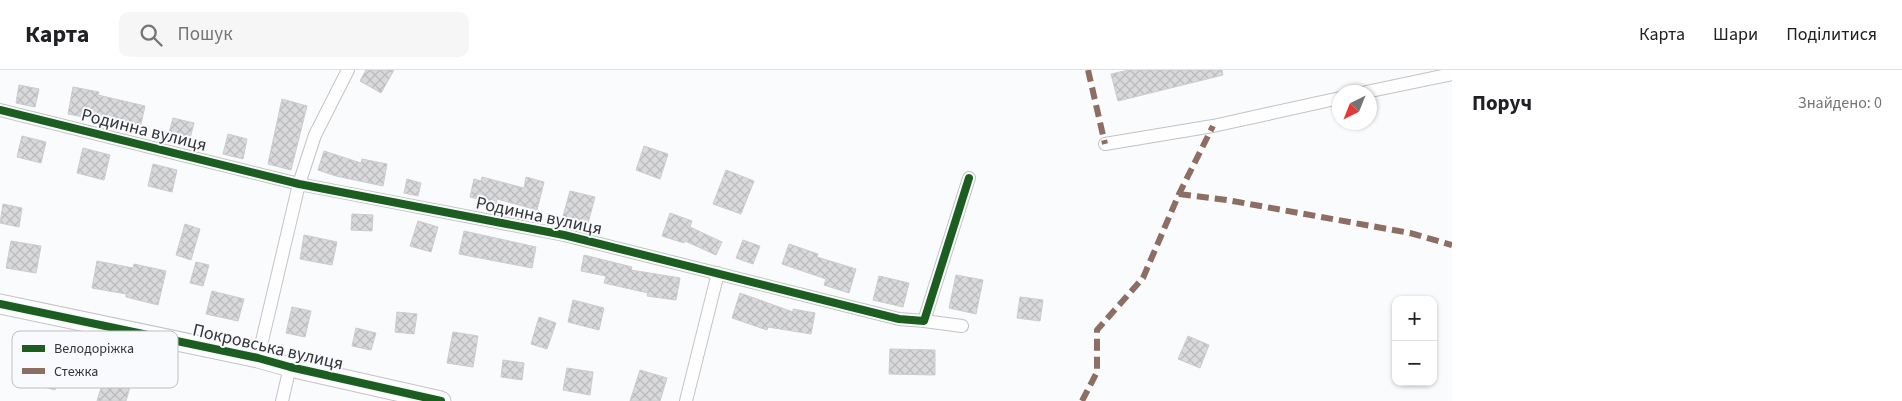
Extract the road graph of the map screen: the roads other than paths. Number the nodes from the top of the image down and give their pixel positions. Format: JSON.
{"nodes":[{"id":1,"x":348,"y":70,"type":"edge"},
{"id":2,"x":1452,"y":74,"type":"edge"},
{"id":3,"x":1377,"y":90,"type":"edge"},
{"id":4,"x":1332,"y":100,"type":"edge"},
{"id":5,"x":0,"y":110,"type":"edge"},
{"id":6,"x":1105,"y":144,"type":"dead end"},
{"id":7,"x":970,"y":178,"type":"dead end"},
{"id":8,"x":299,"y":184,"type":"junction"},
{"id":9,"x":718,"y":273,"type":"junction"},
{"id":10,"x":0,"y":304,"type":"edge"},
{"id":11,"x":924,"y":321,"type":"junction"},
{"id":12,"x":962,"y":326,"type":"dead end"},
{"id":13,"x":129,"y":331,"type":"edge"},
{"id":14,"x":178,"y":341,"type":"edge"},
{"id":15,"x":258,"y":358,"type":"junction"},
{"id":16,"x":290,"y":367,"type":"junction"},
{"id":17,"x":282,"y":401,"type":"edge"},
{"id":18,"x":441,"y":401,"type":"edge"},
{"id":19,"x":686,"y":401,"type":"edge"}],
"edges":[{"from":1,"to":8,"type":"street"},
{"from":2,"to":3,"type":"street"},
{"from":4,"to":6,"type":"street"},
{"from":5,"to":8,"type":"street","name":"Родинна вулиця"},
{"from":7,"to":11,"type":"street"},
{"from":8,"to":9,"type":"street","name":"Родинна вулиця"},
{"from":8,"to":15,"type":"street"},
{"from":9,"to":11,"type":"street","name":"Родинна вулиця"},
{"from":9,"to":19,"type":"street"},
{"from":10,"to":13,"type":"street","name":"Покровська вулиця"},
{"from":11,"to":12,"type":"street","name":"Родинна вулиця"},
{"from":14,"to":15,"type":"street","name":"Покровська вулиця"},
{"from":15,"to":16,"type":"street","name":"Покровська вулиця"},
{"from":16,"to":17,"type":"street"},
{"from":16,"to":18,"type":"street","name":"Покровська вулиця"}]}
